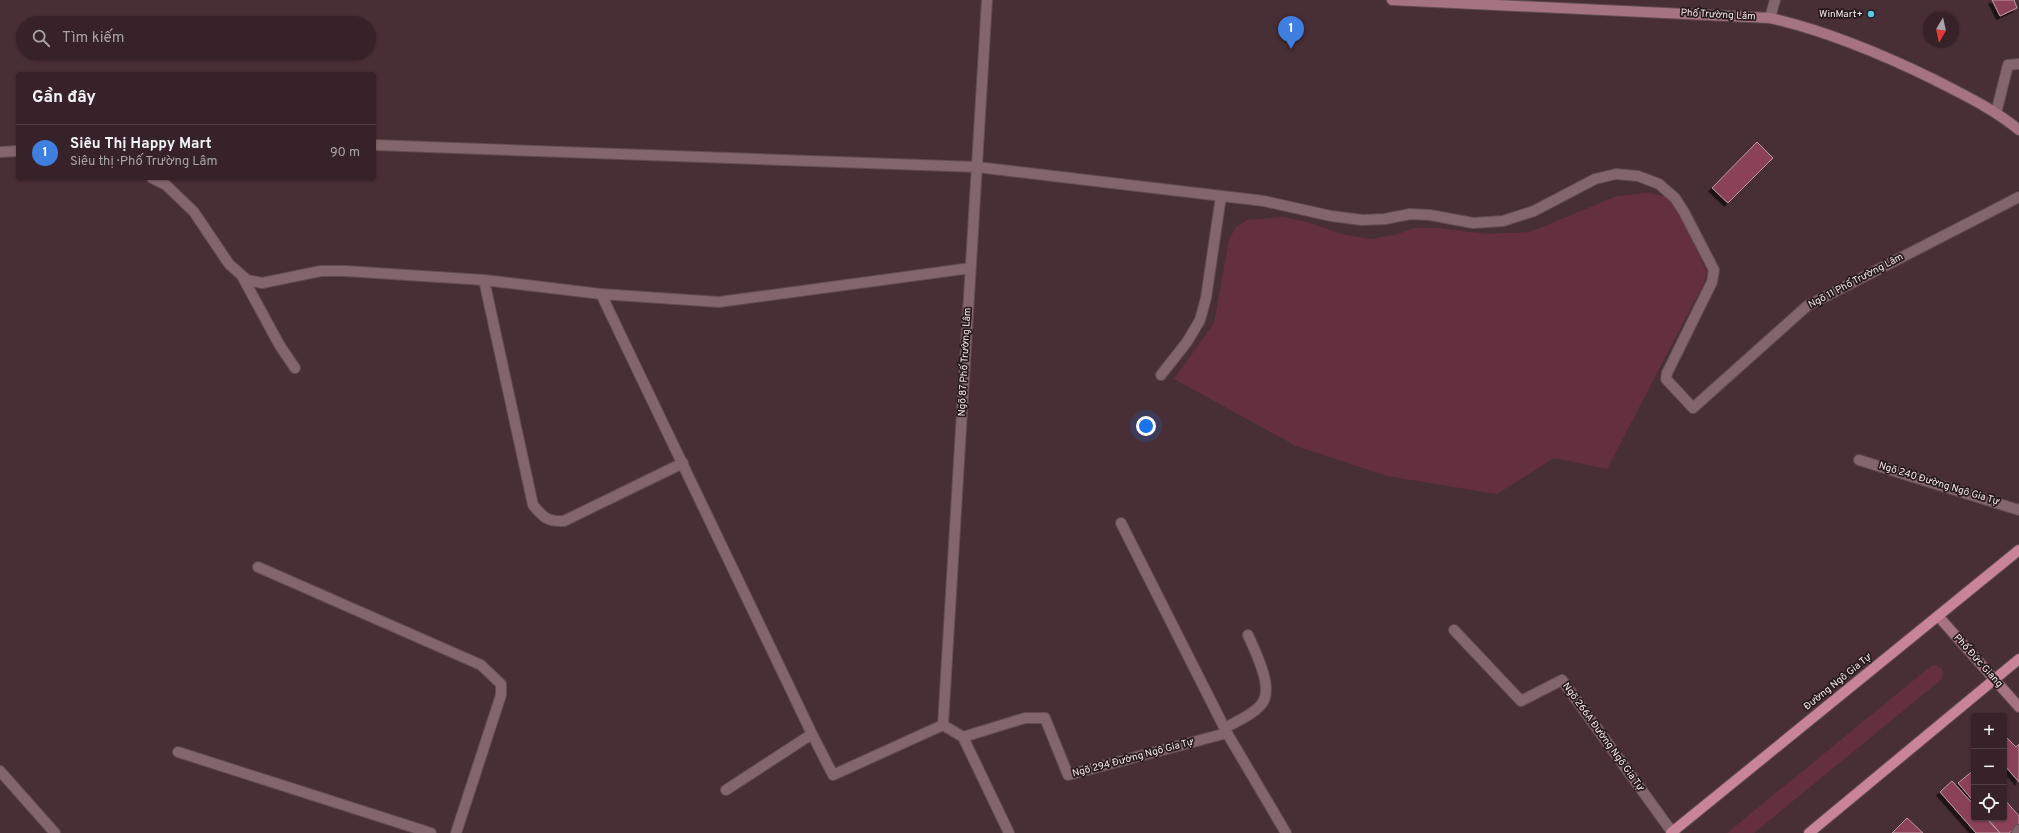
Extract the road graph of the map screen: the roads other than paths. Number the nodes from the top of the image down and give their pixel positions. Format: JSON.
{"nodes":[{"id":1,"x":987,"y":0,"type":"edge"},
{"id":2,"x":1392,"y":0,"type":"edge"},
{"id":3,"x":1775,"y":0,"type":"edge"},
{"id":4,"x":1546,"y":4,"type":"edge"},
{"id":5,"x":1770,"y":18,"type":"junction"},
{"id":6,"x":2019,"y":64,"type":"edge"},
{"id":7,"x":1996,"y":113,"type":"junction"},
{"id":8,"x":2019,"y":130,"type":"edge"},
{"id":9,"x":376,"y":145,"type":"edge"},
{"id":10,"x":16,"y":151,"type":"edge"},
{"id":11,"x":0,"y":152,"type":"edge"},
{"id":12,"x":977,"y":167,"type":"junction"},
{"id":13,"x":156,"y":180,"type":"edge"},
{"id":14,"x":1221,"y":196,"type":"junction"},
{"id":15,"x":2019,"y":197,"type":"edge"},
{"id":16,"x":971,"y":268,"type":"junction"},
{"id":17,"x":241,"y":274,"type":"junction"},
{"id":18,"x":484,"y":280,"type":"junction"},
{"id":19,"x":601,"y":294,"type":"junction"},
{"id":20,"x":295,"y":368,"type":"dead end"},
{"id":21,"x":1162,"y":375,"type":"dead end"},
{"id":22,"x":1860,"y":460,"type":"dead end"},
{"id":23,"x":683,"y":463,"type":"junction"},
{"id":24,"x":2019,"y":510,"type":"edge"},
{"id":25,"x":1121,"y":523,"type":"dead end"},
{"id":26,"x":2019,"y":550,"type":"edge"},
{"id":27,"x":258,"y":567,"type":"dead end"},
{"id":28,"x":1938,"y":616,"type":"junction"},
{"id":29,"x":1454,"y":630,"type":"dead end"},
{"id":30,"x":1248,"y":635,"type":"dead end"},
{"id":31,"x":2019,"y":659,"type":"edge"},
{"id":32,"x":1995,"y":679,"type":"junction"},
{"id":33,"x":2019,"y":707,"type":"edge"},
{"id":34,"x":943,"y":725,"type":"junction"},
{"id":35,"x":1226,"y":731,"type":"junction"},
{"id":36,"x":812,"y":734,"type":"junction"},
{"id":37,"x":963,"y":737,"type":"junction"},
{"id":38,"x":178,"y":752,"type":"dead end"},
{"id":39,"x":0,"y":771,"type":"edge"},
{"id":40,"x":726,"y":790,"type":"dead end"},
{"id":41,"x":2019,"y":830,"type":"edge"},
{"id":42,"x":55,"y":833,"type":"edge"},
{"id":43,"x":431,"y":833,"type":"edge"},
{"id":44,"x":456,"y":833,"type":"edge"},
{"id":45,"x":1009,"y":833,"type":"edge"},
{"id":46,"x":1286,"y":833,"type":"edge"},
{"id":47,"x":1672,"y":833,"type":"edge"},
{"id":48,"x":1809,"y":833,"type":"edge"},
{"id":49,"x":2017,"y":833,"type":"edge"}],
"edges":[{"from":1,"to":12,"type":"street","name":"Ngõ 87 Phố Trường Lâm"},
{"from":2,"to":4,"type":"main road","name":"Phố Trường Lâm"},
{"from":3,"to":5,"type":"street"},
{"from":4,"to":5,"type":"main road","name":"Phố Trường Lâm"},
{"from":5,"to":7,"type":"main road","name":"Phố Trường Lâm"},
{"from":6,"to":7,"type":"street"},
{"from":7,"to":8,"type":"main road","name":"Phố Trường Lâm"},
{"from":9,"to":12,"type":"street"},
{"from":10,"to":11,"type":"street"},
{"from":12,"to":14,"type":"street"},
{"from":12,"to":16,"type":"street","name":"Ngõ 87 Phố Trường Lâm"},
{"from":13,"to":17,"type":"street"},
{"from":14,"to":15,"type":"street","name":"Ngõ 11 Phố Trường Lâm"},
{"from":14,"to":21,"type":"street"},
{"from":16,"to":19,"type":"street"},
{"from":16,"to":34,"type":"street","name":"Ngõ 87 Phố Trường Lâm"},
{"from":17,"to":18,"type":"street"},
{"from":17,"to":20,"type":"street"},
{"from":18,"to":19,"type":"street"},
{"from":18,"to":23,"type":"street"},
{"from":19,"to":23,"type":"street"},
{"from":22,"to":24,"type":"street","name":"Ngõ 240 Đường Ngô Gia Tự"},
{"from":23,"to":36,"type":"street"},
{"from":25,"to":35,"type":"street"},
{"from":26,"to":28,"type":"main road","name":"Đường Ngô Gia Tự"},
{"from":27,"to":44,"type":"street"},
{"from":28,"to":32,"type":"main road","name":"Phố Đức Giang"},
{"from":28,"to":47,"type":"main road","name":"Đường Ngô Gia Tự"},
{"from":29,"to":47,"type":"street","name":"Ngõ 266A Đường Ngô Gia Tự"},
{"from":30,"to":35,"type":"street"},
{"from":31,"to":32,"type":"main road"},
{"from":32,"to":33,"type":"main road","name":"Phố Đức Giang"},
{"from":32,"to":48,"type":"main road"},
{"from":34,"to":36,"type":"street"},
{"from":34,"to":37,"type":"street"},
{"from":35,"to":37,"type":"street","name":"Ngõ 294 Đường Ngô Gia Tự"},
{"from":35,"to":46,"type":"street"},
{"from":36,"to":40,"type":"street"},
{"from":37,"to":45,"type":"street"},
{"from":38,"to":43,"type":"street"},
{"from":39,"to":42,"type":"street"},
{"from":41,"to":49,"type":"street"}]}
